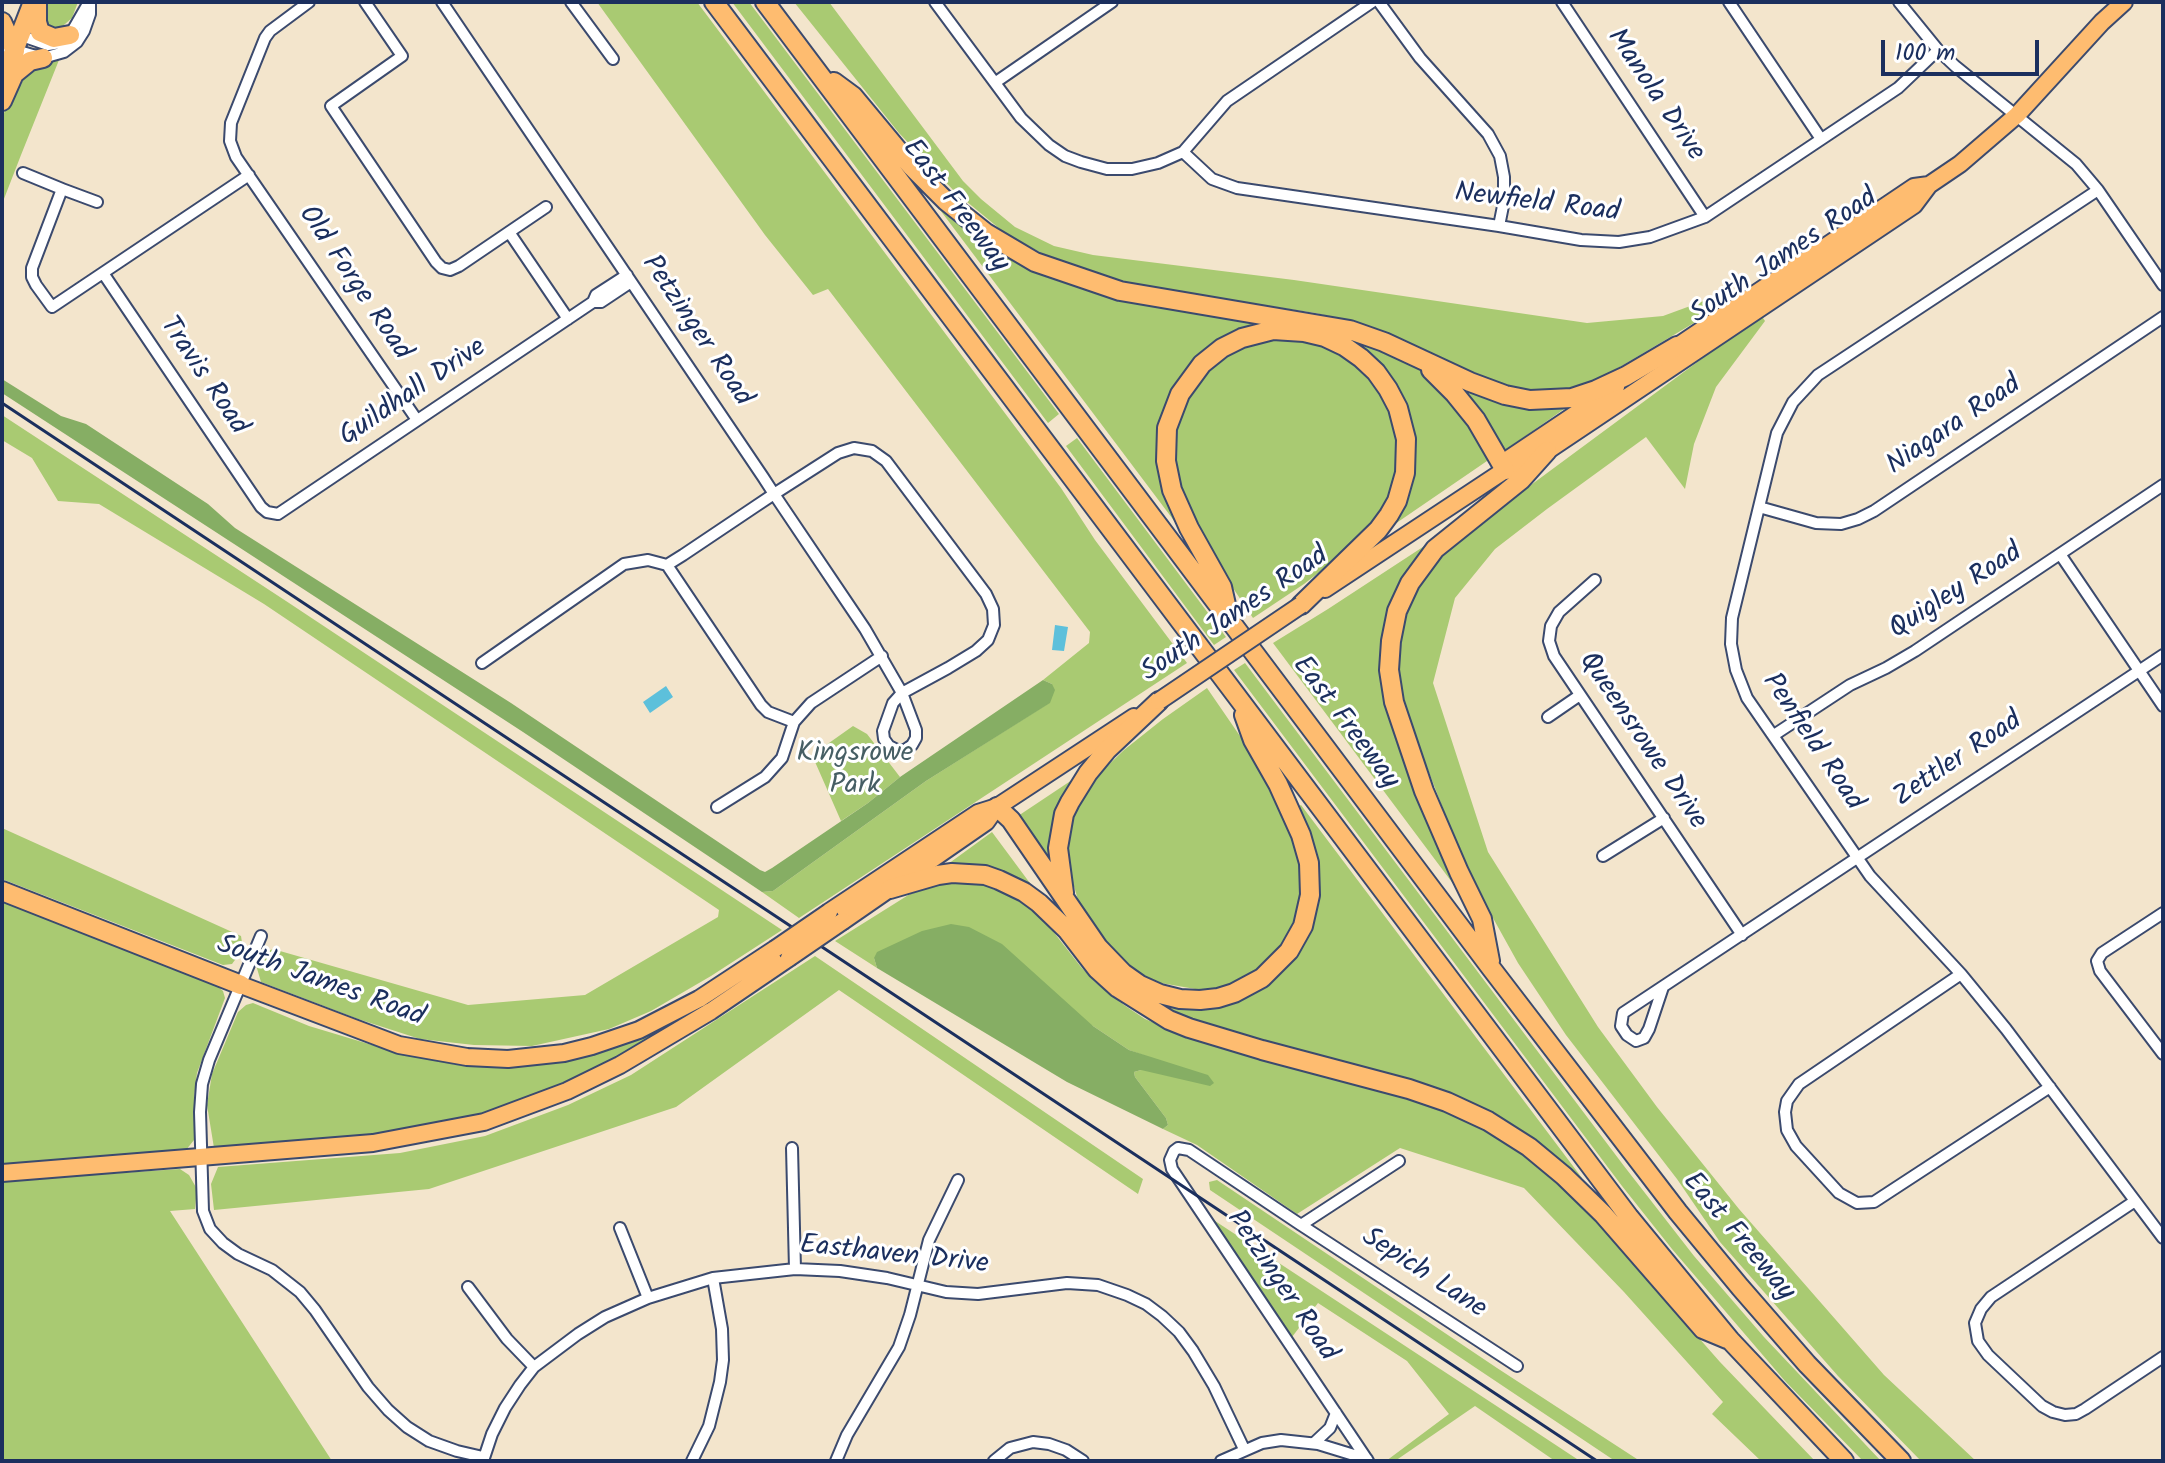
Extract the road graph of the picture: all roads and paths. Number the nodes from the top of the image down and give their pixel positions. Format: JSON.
{"nodes":[{"id":1,"x":7,"y":2,"type":"edge"},
{"id":2,"x":35,"y":2,"type":"edge"},
{"id":3,"x":89,"y":2,"type":"edge"},
{"id":4,"x":309,"y":2,"type":"edge"},
{"id":5,"x":365,"y":2,"type":"edge"},
{"id":6,"x":442,"y":2,"type":"edge"},
{"id":7,"x":571,"y":2,"type":"edge"},
{"id":8,"x":714,"y":2,"type":"edge"},
{"id":9,"x":765,"y":2,"type":"edge"},
{"id":10,"x":935,"y":2,"type":"edge"},
{"id":11,"x":1112,"y":2,"type":"edge"},
{"id":12,"x":1372,"y":2,"type":"edge"},
{"id":13,"x":1379,"y":2,"type":"edge"},
{"id":14,"x":1562,"y":2,"type":"edge"},
{"id":15,"x":1729,"y":2,"type":"edge"},
{"id":16,"x":1899,"y":2,"type":"edge"},
{"id":17,"x":2124,"y":2,"type":"edge"},
{"id":18,"x":7,"y":34,"type":"edge"},
{"id":19,"x":70,"y":35,"type":"junction"},
{"id":20,"x":1938,"y":50,"type":"junction"},
{"id":21,"x":43,"y":58,"type":"junction"},
{"id":22,"x":613,"y":59,"type":"dead end"},
{"id":23,"x":816,"y":70,"type":"junction"},
{"id":24,"x":2,"y":82,"type":"edge"},
{"id":25,"x":996,"y":82,"type":"junction"},
{"id":26,"x":2,"y":101,"type":"edge"},
{"id":27,"x":2017,"y":115,"type":"junction"},
{"id":28,"x":1821,"y":139,"type":"junction"},
{"id":29,"x":1183,"y":152,"type":"junction"},
{"id":30,"x":23,"y":173,"type":"dead end"},
{"id":31,"x":249,"y":175,"type":"junction"},
{"id":32,"x":1929,"y":185,"type":"junction"},
{"id":33,"x":62,"y":189,"type":"junction"},
{"id":34,"x":2098,"y":190,"type":"junction"},
{"id":35,"x":97,"y":202,"type":"dead end"},
{"id":36,"x":546,"y":207,"type":"dead end"},
{"id":37,"x":1705,"y":217,"type":"junction"},
{"id":38,"x":1499,"y":226,"type":"junction"},
{"id":39,"x":509,"y":232,"type":"junction"},
{"id":40,"x":103,"y":273,"type":"junction"},
{"id":41,"x":629,"y":278,"type":"junction"},
{"id":42,"x":2163,"y":285,"type":"edge"},
{"id":43,"x":2163,"y":317,"type":"edge"},
{"id":44,"x":568,"y":319,"type":"junction"},
{"id":45,"x":1677,"y":346,"type":"junction"},
{"id":46,"x":1420,"y":360,"type":"junction"},
{"id":47,"x":417,"y":420,"type":"junction"},
{"id":48,"x":1547,"y":451,"type":"junction"},
{"id":49,"x":1505,"y":470,"type":"junction"},
{"id":50,"x":2163,"y":485,"type":"edge"},
{"id":51,"x":774,"y":494,"type":"junction"},
{"id":52,"x":261,"y":507,"type":"joint"},
{"id":53,"x":1759,"y":507,"type":"junction"},
{"id":54,"x":2060,"y":554,"type":"junction"},
{"id":55,"x":667,"y":565,"type":"junction"},
{"id":56,"x":1595,"y":580,"type":"dead end"},
{"id":57,"x":1301,"y":605,"type":"junction"},
{"id":58,"x":1230,"y":619,"type":"junction"},
{"id":59,"x":2163,"y":655,"type":"edge"},
{"id":60,"x":882,"y":656,"type":"junction"},
{"id":61,"x":482,"y":663,"type":"dead end"},
{"id":62,"x":2139,"y":671,"type":"junction"},
{"id":63,"x":902,"y":693,"type":"junction"},
{"id":64,"x":1580,"y":695,"type":"junction"},
{"id":65,"x":1237,"y":697,"type":"junction"},
{"id":66,"x":1159,"y":701,"type":"junction"},
{"id":67,"x":2163,"y":706,"type":"edge"},
{"id":68,"x":1548,"y":717,"type":"dead end"},
{"id":69,"x":794,"y":722,"type":"junction"},
{"id":70,"x":1774,"y":735,"type":"junction"},
{"id":71,"x":717,"y":807,"type":"dead end"},
{"id":72,"x":997,"y":807,"type":"junction"},
{"id":73,"x":1664,"y":818,"type":"junction"},
{"id":74,"x":1603,"y":856,"type":"dead end"},
{"id":75,"x":1858,"y":858,"type":"junction"},
{"id":76,"x":890,"y":889,"type":"junction"},
{"id":77,"x":2,"y":891,"type":"edge"},
{"id":78,"x":1067,"y":903,"type":"junction"},
{"id":79,"x":2163,"y":913,"type":"edge"},
{"id":80,"x":836,"y":917,"type":"junction"},
{"id":81,"x":1067,"y":930,"type":"junction"},
{"id":82,"x":1742,"y":935,"type":"junction"},
{"id":83,"x":261,"y":936,"type":"dead end"},
{"id":84,"x":782,"y":954,"type":"junction"},
{"id":85,"x":1491,"y":968,"type":"junction"},
{"id":86,"x":1961,"y":974,"type":"junction"},
{"id":87,"x":241,"y":985,"type":"junction"},
{"id":88,"x":1663,"y":987,"type":"junction"},
{"id":89,"x":2161,"y":1047,"type":"edge"},
{"id":90,"x":2050,"y":1087,"type":"junction"},
{"id":91,"x":792,"y":1148,"type":"dead end"},
{"id":92,"x":202,"y":1158,"type":"junction"},
{"id":93,"x":1399,"y":1161,"type":"dead end"},
{"id":94,"x":2,"y":1173,"type":"edge"},
{"id":95,"x":958,"y":1180,"type":"dead end"},
{"id":96,"x":2135,"y":1201,"type":"junction"},
{"id":97,"x":1301,"y":1225,"type":"junction"},
{"id":98,"x":620,"y":1228,"type":"dead end"},
{"id":99,"x":2163,"y":1238,"type":"edge"},
{"id":100,"x":795,"y":1269,"type":"junction"},
{"id":101,"x":713,"y":1278,"type":"junction"},
{"id":102,"x":918,"y":1285,"type":"junction"},
{"id":103,"x":468,"y":1287,"type":"dead end"},
{"id":104,"x":648,"y":1298,"type":"junction"},
{"id":105,"x":1730,"y":1340,"type":"junction"},
{"id":106,"x":2163,"y":1357,"type":"edge"},
{"id":107,"x":1517,"y":1366,"type":"dead end"},
{"id":108,"x":534,"y":1367,"type":"junction"},
{"id":109,"x":1336,"y":1413,"type":"junction"},
{"id":110,"x":1314,"y":1443,"type":"junction"},
{"id":111,"x":1244,"y":1449,"type":"junction"},
{"id":112,"x":483,"y":1459,"type":"edge"},
{"id":113,"x":1368,"y":1460,"type":"edge"},
{"id":114,"x":692,"y":1461,"type":"edge"},
{"id":115,"x":836,"y":1461,"type":"edge"},
{"id":116,"x":994,"y":1461,"type":"edge"},
{"id":117,"x":1083,"y":1461,"type":"edge"},
{"id":118,"x":1221,"y":1461,"type":"edge"},
{"id":119,"x":1844,"y":1461,"type":"edge"},
{"id":120,"x":1901,"y":1461,"type":"edge"}],
"edges":[{"from":1,"to":18,"type":"highway"},
{"from":2,"to":18,"type":"highway"},
{"from":2,"to":19,"type":"highway"},
{"from":3,"to":19,"type":"street"},
{"from":3,"to":21,"type":"street"},
{"from":4,"to":31,"type":"street","name":"Old Forge Road"},
{"from":5,"to":39,"type":"street"},
{"from":6,"to":41,"type":"street","name":"Petzinger Road"},
{"from":7,"to":22,"type":"street"},
{"from":8,"to":65,"type":"highway"},
{"from":9,"to":23,"type":"highway","name":"East Freeway"},
{"from":10,"to":25,"type":"street"},
{"from":11,"to":25,"type":"street"},
{"from":12,"to":29,"type":"street"},
{"from":13,"to":38,"type":"street"},
{"from":14,"to":37,"type":"street","name":"Manola Drive"},
{"from":15,"to":28,"type":"street"},
{"from":16,"to":20,"type":"street"},
{"from":17,"to":27,"type":"main road","name":"South James Road"},
{"from":18,"to":19,"type":"street"},
{"from":18,"to":21,"type":"street"},
{"from":18,"to":24,"type":"highway"},
{"from":20,"to":27,"type":"street"},
{"from":20,"to":28,"type":"street","name":"Newfield Road"},
{"from":21,"to":26,"type":"highway"},
{"from":23,"to":46,"type":"highway"},
{"from":23,"to":58,"type":"highway","name":"East Freeway"},
{"from":25,"to":29,"type":"street"},
{"from":27,"to":32,"type":"main road","name":"South James Road"},
{"from":27,"to":34,"type":"street"},
{"from":28,"to":37,"type":"street","name":"Newfield Road"},
{"from":29,"to":38,"type":"street","name":"Newfield Road"},
{"from":30,"to":33,"type":"street"},
{"from":31,"to":40,"type":"street"},
{"from":31,"to":47,"type":"street","name":"Old Forge Road"},
{"from":32,"to":45,"type":"main road","name":"South James Road"},
{"from":32,"to":48,"type":"main road","name":"South James Road"},
{"from":33,"to":35,"type":"street"},
{"from":33,"to":40,"type":"street"},
{"from":34,"to":42,"type":"street"},
{"from":34,"to":53,"type":"street","name":"Penfield Road"},
{"from":36,"to":39,"type":"street"},
{"from":37,"to":38,"type":"street","name":"Newfield Road"},
{"from":39,"to":44,"type":"street"},
{"from":40,"to":52,"type":"street","name":"Travis Road"},
{"from":41,"to":44,"type":"street","name":"Guildhall Drive"},
{"from":41,"to":51,"type":"street","name":"Petzinger Road"},
{"from":43,"to":53,"type":"street","name":"Niagara Road"},
{"from":44,"to":47,"type":"street","name":"Guildhall Drive"},
{"from":45,"to":46,"type":"highway"},
{"from":45,"to":49,"type":"main road","name":"South James Road"},
{"from":46,"to":49,"type":"highway"},
{"from":47,"to":52,"type":"street","name":"Guildhall Drive"},
{"from":48,"to":49,"type":"main road","name":"South James Road"},
{"from":48,"to":85,"type":"highway"},
{"from":49,"to":57,"type":"main road","name":"South James Road"},
{"from":50,"to":54,"type":"street","name":"Quigley Road"},
{"from":51,"to":55,"type":"street"},
{"from":51,"to":60,"type":"street","name":"Petzinger Road"},
{"from":51,"to":63,"type":"street"},
{"from":53,"to":70,"type":"street","name":"Penfield Road"},
{"from":54,"to":62,"type":"street"},
{"from":54,"to":70,"type":"street","name":"Quigley Road"},
{"from":55,"to":61,"type":"street"},
{"from":55,"to":69,"type":"street"},
{"from":56,"to":64,"type":"street","name":"Queensrowe Drive"},
{"from":57,"to":58,"type":"highway"},
{"from":57,"to":66,"type":"main road","name":"South James Road","bridge":true},
{"from":58,"to":85,"type":"highway","name":"East Freeway"},
{"from":59,"to":62,"type":"street","name":"Zettler Road"},
{"from":60,"to":63,"type":"street","name":"Petzinger Road"},
{"from":60,"to":69,"type":"street"},
{"from":62,"to":67,"type":"street"},
{"from":62,"to":75,"type":"street","name":"Zettler Road"},
{"from":63,"to":63,"type":"street","name":"Petzinger Road"},
{"from":64,"to":68,"type":"street"},
{"from":64,"to":73,"type":"street","name":"Queensrowe Drive"},
{"from":65,"to":78,"type":"highway"},
{"from":65,"to":105,"type":"highway"},
{"from":66,"to":72,"type":"main road","name":"South James Road"},
{"from":66,"to":78,"type":"highway"},
{"from":69,"to":71,"type":"street"},
{"from":70,"to":75,"type":"street","name":"Penfield Road"},
{"from":72,"to":76,"type":"main road","name":"South James Road"},
{"from":72,"to":78,"type":"highway"},
{"from":72,"to":80,"type":"main road","name":"South James Road"},
{"from":72,"to":81,"type":"highway"},
{"from":73,"to":74,"type":"street"},
{"from":73,"to":82,"type":"street","name":"Queensrowe Drive"},
{"from":75,"to":82,"type":"street","name":"Zettler Road"},
{"from":75,"to":86,"type":"street","name":"Penfield Road"},
{"from":76,"to":80,"type":"main road","name":"South James Road"},
{"from":76,"to":81,"type":"highway"},
{"from":77,"to":87,"type":"highway","name":"South James Road"},
{"from":79,"to":89,"type":"street"},
{"from":80,"to":84,"type":"main road","name":"South James Road","bridge":true},
{"from":81,"to":105,"type":"highway"},
{"from":82,"to":88,"type":"street","name":"Zettler Road"},
{"from":83,"to":87,"type":"street"},
{"from":84,"to":87,"type":"main road","name":"South James Road"},
{"from":84,"to":92,"type":"main road","name":"South James Road"},
{"from":85,"to":120,"type":"highway","name":"East Freeway"},
{"from":86,"to":90,"type":"street","name":"Penfield Road"},
{"from":86,"to":90,"type":"street"},
{"from":87,"to":92,"type":"street"},
{"from":88,"to":88,"type":"street","name":"Zettler Road"},
{"from":90,"to":96,"type":"street","name":"Penfield Road"},
{"from":91,"to":100,"type":"street"},
{"from":92,"to":94,"type":"main road","name":"South James Road"},
{"from":92,"to":112,"type":"street"},
{"from":93,"to":97,"type":"street"},
{"from":95,"to":102,"type":"street"},
{"from":96,"to":99,"type":"street","name":"Penfield Road"},
{"from":96,"to":106,"type":"street"},
{"from":97,"to":107,"type":"street","name":"Sepich Lane"},
{"from":97,"to":109,"type":"street","name":"Petzinger Road"},
{"from":98,"to":104,"type":"street"},
{"from":100,"to":101,"type":"street","name":"Easthaven Drive"},
{"from":100,"to":102,"type":"street","name":"Easthaven Drive"},
{"from":101,"to":104,"type":"street","name":"Easthaven Drive"},
{"from":101,"to":114,"type":"street"},
{"from":102,"to":111,"type":"street","name":"Easthaven Drive"},
{"from":102,"to":115,"type":"street"},
{"from":103,"to":108,"type":"street"},
{"from":104,"to":108,"type":"street","name":"Easthaven Drive"},
{"from":105,"to":119,"type":"highway"},
{"from":108,"to":112,"type":"street","name":"Easthaven Drive"},
{"from":109,"to":110,"type":"street"},
{"from":109,"to":113,"type":"street","name":"Petzinger Road"},
{"from":110,"to":111,"type":"street"},
{"from":110,"to":113,"type":"street"},
{"from":111,"to":118,"type":"street"},
{"from":116,"to":117,"type":"street"}]}
